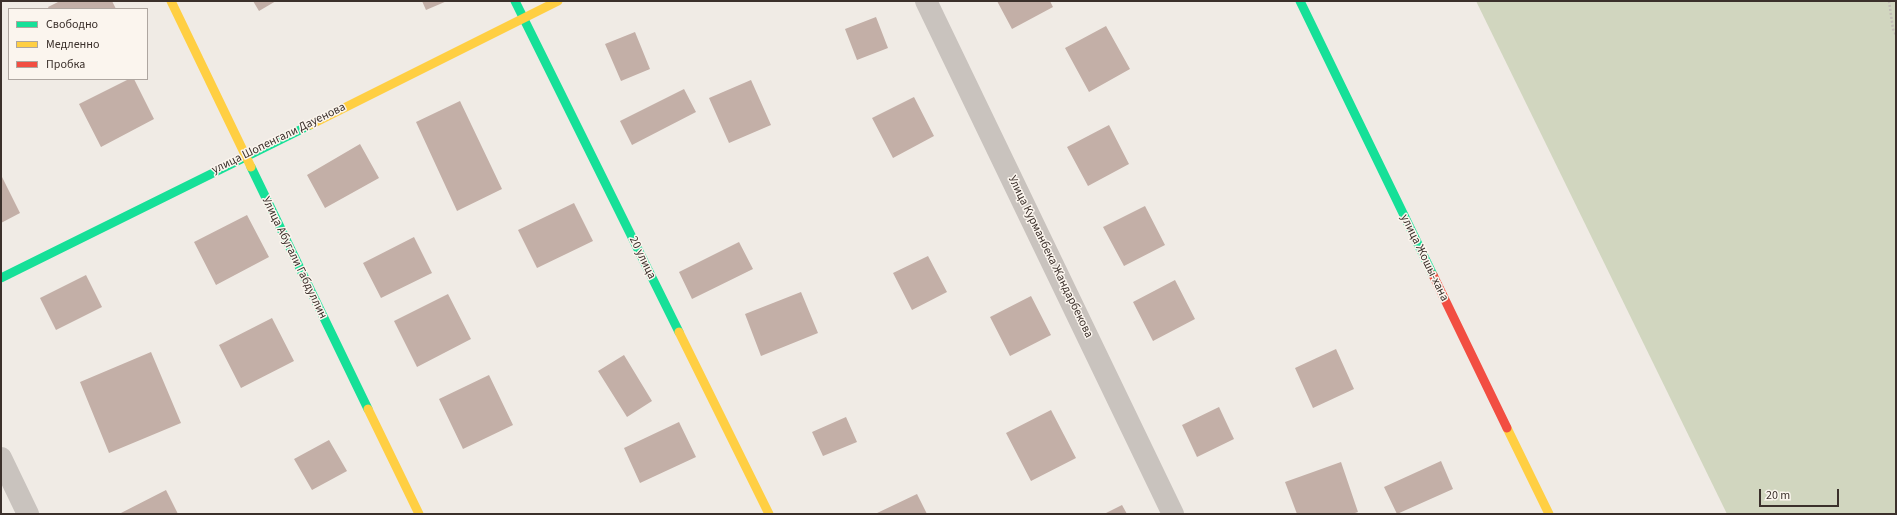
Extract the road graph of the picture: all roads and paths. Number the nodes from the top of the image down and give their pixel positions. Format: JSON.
{"nodes":[{"id":1,"x":170,"y":1,"type":"edge"},
{"id":2,"x":516,"y":1,"type":"edge"},
{"id":3,"x":558,"y":1,"type":"edge"},
{"id":4,"x":926,"y":1,"type":"edge"},
{"id":5,"x":1300,"y":1,"type":"edge"},
{"id":6,"x":1889,"y":1,"type":"edge"},
{"id":7,"x":524,"y":18,"type":"junction"},
{"id":8,"x":1896,"y":35,"type":"edge"},
{"id":9,"x":245,"y":156,"type":"junction"},
{"id":10,"x":1,"y":278,"type":"edge"},
{"id":11,"x":1,"y":458,"type":"edge"},
{"id":12,"x":28,"y":514,"type":"edge"},
{"id":13,"x":419,"y":514,"type":"edge"},
{"id":14,"x":769,"y":514,"type":"edge"},
{"id":15,"x":1173,"y":514,"type":"edge"},
{"id":16,"x":1549,"y":514,"type":"edge"}],
"edges":[{"from":1,"to":9,"type":"street","name":"Улица Абугали Габдуллин"},
{"from":2,"to":7,"type":"street","name":"20 улица"},
{"from":3,"to":7,"type":"street","name":"улица Шопенгали Дауенова"},
{"from":4,"to":15,"type":"street","name":"Улица Курманбека Жандарбекова"},
{"from":5,"to":16,"type":"street","name":"улица Жошы-хана"},
{"from":6,"to":8,"type":"path"},
{"from":7,"to":9,"type":"street","name":"улица Шопенгали Дауенова"},
{"from":7,"to":14,"type":"street","name":"20 улица"},
{"from":9,"to":10,"type":"street","name":"улица Шопенгали Дауенова"},
{"from":9,"to":13,"type":"street","name":"Улица Абугали Габдуллин"},
{"from":11,"to":12,"type":"street"}]}
